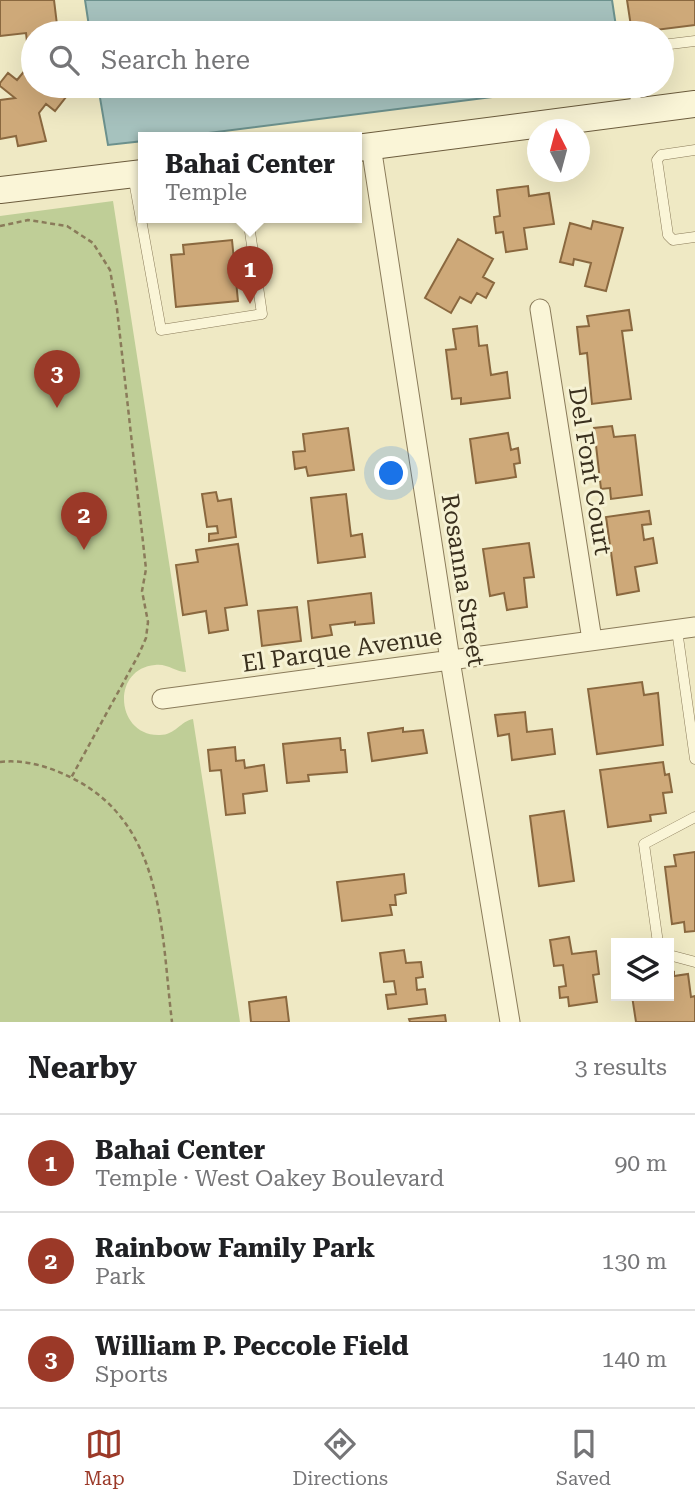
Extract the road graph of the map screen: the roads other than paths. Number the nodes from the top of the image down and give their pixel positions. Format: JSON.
{"nodes":[{"id":1,"x":695,"y":41,"type":"edge"},
{"id":2,"x":674,"y":44,"type":"edge"},
{"id":3,"x":636,"y":99,"type":"edge"},
{"id":4,"x":695,"y":104,"type":"edge"},
{"id":5,"x":364,"y":147,"type":"edge"},
{"id":6,"x":695,"y":150,"type":"edge"},
{"id":7,"x":138,"y":174,"type":"edge"},
{"id":8,"x":0,"y":190,"type":"edge"},
{"id":9,"x":145,"y":223,"type":"edge"},
{"id":10,"x":249,"y":223,"type":"edge"},
{"id":11,"x":695,"y":237,"type":"edge"},
{"id":12,"x":540,"y":309,"type":"dead end"},
{"id":13,"x":686,"y":629,"type":"edge"},
{"id":14,"x":592,"y":640,"type":"junction"},
{"id":15,"x":450,"y":660,"type":"junction"},
{"id":16,"x":162,"y":699,"type":"dead end"},
{"id":17,"x":695,"y":759,"type":"edge"},
{"id":18,"x":695,"y":817,"type":"edge"},
{"id":19,"x":657,"y":938,"type":"edge"},
{"id":20,"x":674,"y":957,"type":"edge"},
{"id":21,"x":695,"y":962,"type":"edge"},
{"id":22,"x":510,"y":1022,"type":"edge"}],
"edges":[{"from":1,"to":2,"type":"lane"},
{"from":3,"to":4,"type":"main road"},
{"from":3,"to":5,"type":"main road"},
{"from":5,"to":15,"type":"street","name":"Rosanna Street"},
{"from":6,"to":11,"type":"lane"},
{"from":7,"to":8,"type":"main road"},
{"from":9,"to":10,"type":"lane"},
{"from":12,"to":14,"type":"street","name":"Del Font Court"},
{"from":13,"to":14,"type":"street","name":"El Parque Avenue"},
{"from":13,"to":17,"type":"lane"},
{"from":14,"to":15,"type":"street","name":"El Parque Avenue"},
{"from":15,"to":16,"type":"street","name":"El Parque Avenue"},
{"from":15,"to":22,"type":"street","name":"Rosanna Street"},
{"from":18,"to":19,"type":"lane"},
{"from":20,"to":21,"type":"lane"}]}
